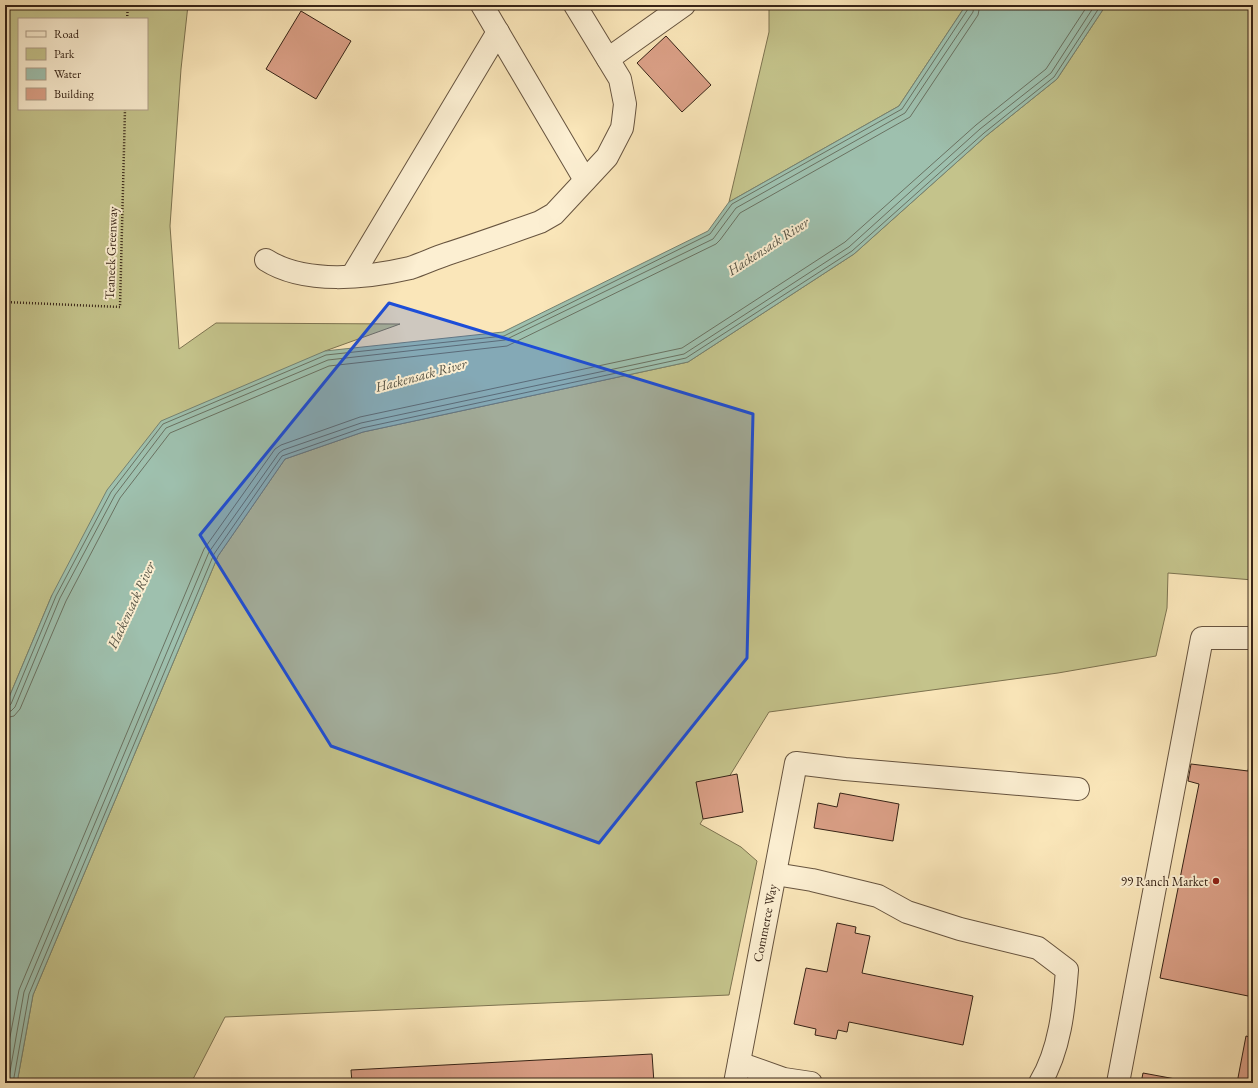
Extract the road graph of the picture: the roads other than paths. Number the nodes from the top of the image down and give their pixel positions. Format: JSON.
{"nodes":[{"id":1,"x":482,"y":5,"type":"edge"},
{"id":2,"x":575,"y":5,"type":"edge"},
{"id":3,"x":684,"y":5,"type":"edge"},
{"id":4,"x":498,"y":32,"type":"junction"},
{"id":5,"x":608,"y":59,"type":"junction"},
{"id":6,"x":585,"y":180,"type":"junction"},
{"id":7,"x":266,"y":260,"type":"dead end"},
{"id":8,"x":352,"y":276,"type":"junction"},
{"id":9,"x":1253,"y":638,"type":"edge"},
{"id":10,"x":1078,"y":789,"type":"dead end"},
{"id":11,"x":775,"y":874,"type":"junction"},
{"id":12,"x":737,"y":1073,"type":"edge"},
{"id":13,"x":811,"y":1083,"type":"edge"},
{"id":14,"x":1040,"y":1083,"type":"edge"},
{"id":15,"x":1118,"y":1083,"type":"edge"}],
"edges":[{"from":1,"to":4,"type":"street"},
{"from":2,"to":5,"type":"street"},
{"from":3,"to":5,"type":"street"},
{"from":4,"to":6,"type":"street"},
{"from":4,"to":8,"type":"street"},
{"from":5,"to":6,"type":"street"},
{"from":6,"to":8,"type":"street"},
{"from":7,"to":8,"type":"street"},
{"from":9,"to":15,"type":"street"},
{"from":10,"to":11,"type":"street","name":"Commerce Way"},
{"from":11,"to":12,"type":"street","name":"Commerce Way"},
{"from":11,"to":14,"type":"street"},
{"from":12,"to":13,"type":"street"}]}
